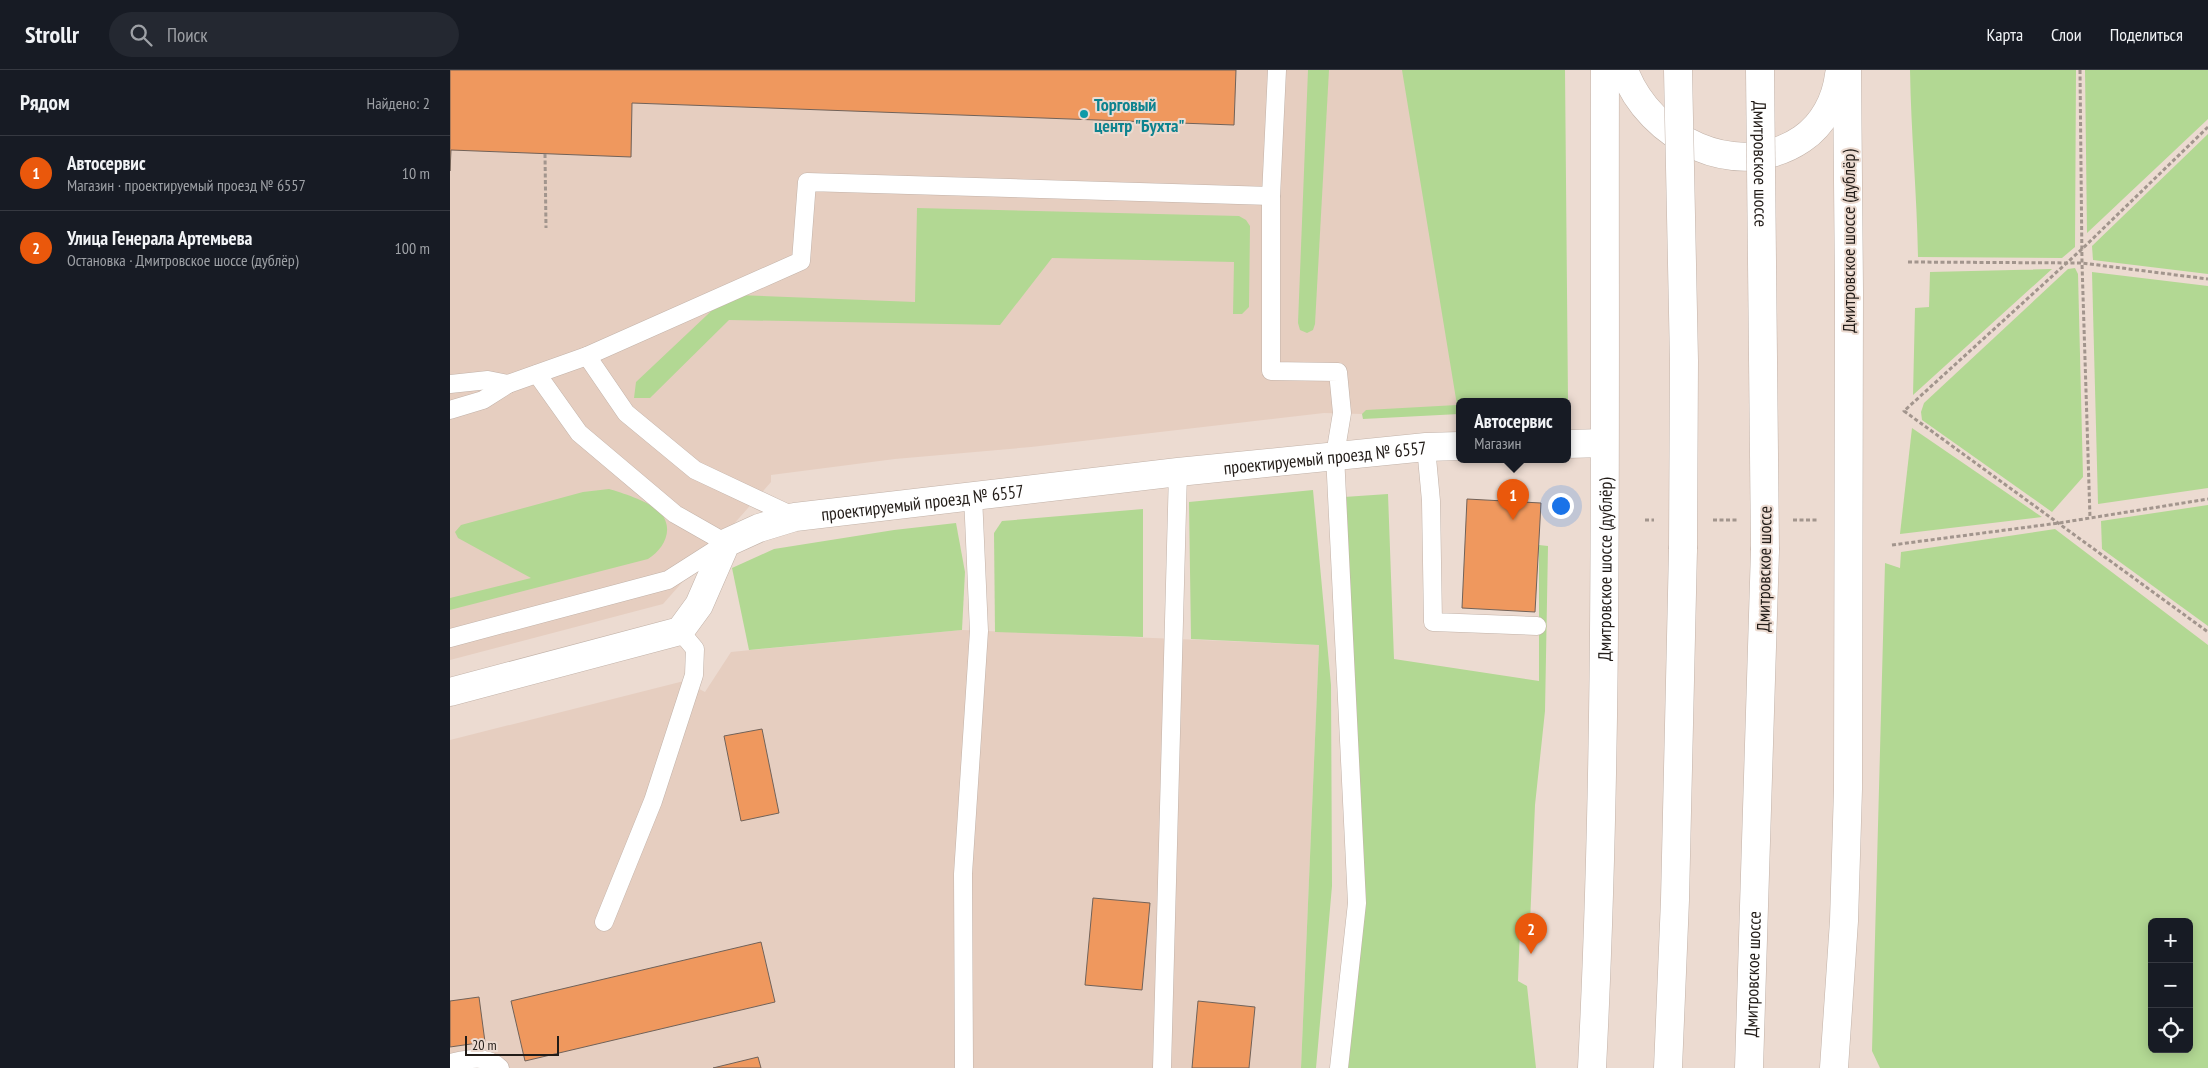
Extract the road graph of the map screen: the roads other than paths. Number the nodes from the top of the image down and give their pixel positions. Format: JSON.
{"nodes":[{"id":1,"x":1277,"y":70,"type":"edge"},
{"id":2,"x":1605,"y":70,"type":"edge"},
{"id":3,"x":1624,"y":70,"type":"edge"},
{"id":4,"x":1678,"y":70,"type":"edge"},
{"id":5,"x":1760,"y":70,"type":"edge"},
{"id":6,"x":1840,"y":70,"type":"edge"},
{"id":7,"x":1847,"y":70,"type":"edge"},
{"id":8,"x":1271,"y":196,"type":"junction"},
{"id":9,"x":587,"y":356,"type":"junction"},
{"id":10,"x":538,"y":374,"type":"junction"},
{"id":11,"x":450,"y":384,"type":"edge"},
{"id":12,"x":508,"y":384,"type":"junction"},
{"id":13,"x":450,"y":410,"type":"edge"},
{"id":14,"x":1604,"y":443,"type":"junction"},
{"id":15,"x":1571,"y":444,"type":"edge"},
{"id":16,"x":1456,"y":446,"type":"edge"},
{"id":17,"x":1426,"y":447,"type":"junction"},
{"id":18,"x":1335,"y":455,"type":"junction"},
{"id":19,"x":1178,"y":472,"type":"junction"},
{"id":20,"x":974,"y":496,"type":"junction"},
{"id":21,"x":795,"y":517,"type":"junction"},
{"id":22,"x":726,"y":544,"type":"junction"},
{"id":23,"x":1537,"y":626,"type":"dead end"},
{"id":24,"x":680,"y":631,"type":"junction"},
{"id":25,"x":450,"y":638,"type":"edge"},
{"id":26,"x":450,"y":692,"type":"edge"},
{"id":27,"x":1844,"y":921,"type":"junction"},
{"id":28,"x":604,"y":922,"type":"dead end"},
{"id":29,"x":450,"y":1063,"type":"edge"},
{"id":30,"x":500,"y":1068,"type":"edge"},
{"id":31,"x":964,"y":1068,"type":"edge"},
{"id":32,"x":1162,"y":1068,"type":"edge"},
{"id":33,"x":1339,"y":1068,"type":"edge"},
{"id":34,"x":1592,"y":1068,"type":"edge"},
{"id":35,"x":1668,"y":1068,"type":"edge"},
{"id":36,"x":1748,"y":1068,"type":"edge"},
{"id":37,"x":1834,"y":1068,"type":"edge"},
{"id":38,"x":1851,"y":1068,"type":"edge"}],
"edges":[{"from":1,"to":8,"type":"lane"},
{"from":2,"to":14,"type":"main road","name":"Дмитровское шоссе (дублёр)"},
{"from":3,"to":6,"type":"main road"},
{"from":4,"to":35,"type":"main road","bridge":true},
{"from":5,"to":36,"type":"main road","name":"Дмитровское шоссе","bridge":true},
{"from":7,"to":27,"type":"main road","name":"Дмитровское шоссе (дублёр)"},
{"from":8,"to":9,"type":"lane"},
{"from":8,"to":18,"type":"lane"},
{"from":9,"to":10,"type":"lane"},
{"from":9,"to":21,"type":"lane"},
{"from":10,"to":12,"type":"lane"},
{"from":10,"to":22,"type":"lane"},
{"from":11,"to":12,"type":"lane"},
{"from":12,"to":13,"type":"lane"},
{"from":14,"to":15,"type":"main road"},
{"from":14,"to":34,"type":"main road","name":"Дмитровское шоссе (дублёр)"},
{"from":16,"to":17,"type":"main road","name":"проектируемый проезд № 6557"},
{"from":17,"to":18,"type":"main road","name":"проектируемый проезд № 6557"},
{"from":17,"to":23,"type":"lane"},
{"from":18,"to":19,"type":"main road","name":"проектируемый проезд № 6557"},
{"from":18,"to":33,"type":"lane"},
{"from":19,"to":20,"type":"main road","name":"проектируемый проезд № 6557"},
{"from":19,"to":32,"type":"lane"},
{"from":20,"to":21,"type":"main road","name":"проектируемый проезд № 6557"},
{"from":20,"to":31,"type":"lane"},
{"from":21,"to":22,"type":"main road","name":"проектируемый проезд № 6557"},
{"from":22,"to":24,"type":"main road"},
{"from":22,"to":25,"type":"lane"},
{"from":24,"to":26,"type":"main road"},
{"from":24,"to":28,"type":"lane"},
{"from":27,"to":37,"type":"main road"},
{"from":27,"to":38,"type":"main road"},
{"from":29,"to":30,"type":"lane"}]}
